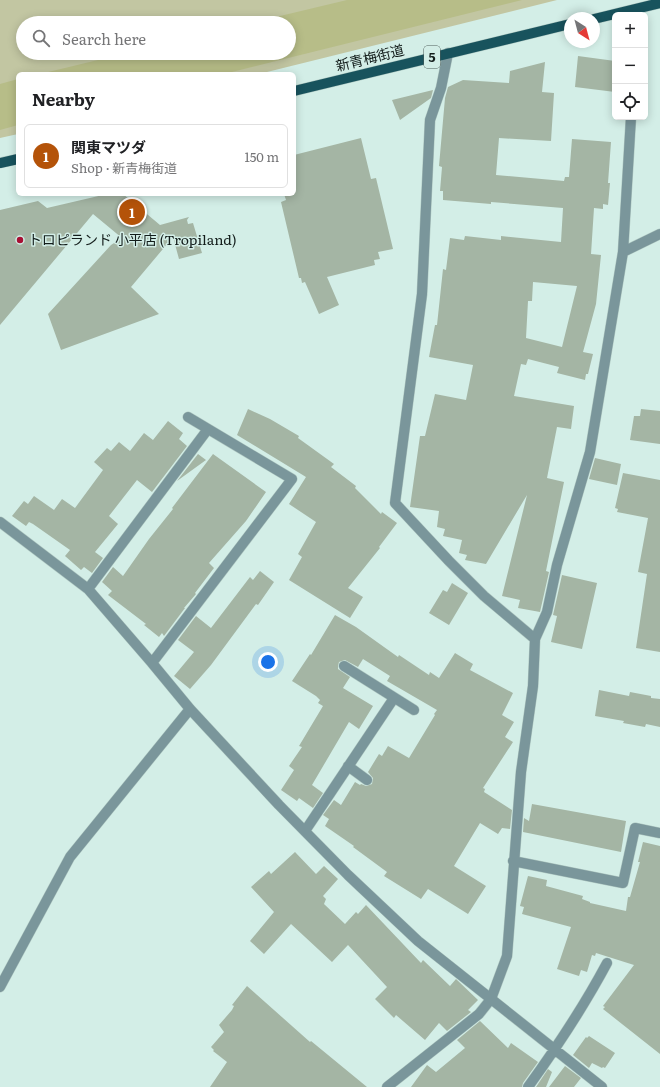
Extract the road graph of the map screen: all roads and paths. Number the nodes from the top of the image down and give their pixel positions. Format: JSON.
{"nodes":[{"id":1,"x":660,"y":3,"type":"edge"},
{"id":2,"x":642,"y":11,"type":"edge"},
{"id":3,"x":600,"y":18,"type":"edge"},
{"id":4,"x":564,"y":25,"type":"edge"},
{"id":5,"x":448,"y":53,"type":"junction"},
{"id":6,"x":296,"y":91,"type":"edge"},
{"id":7,"x":631,"y":120,"type":"edge"},
{"id":8,"x":16,"y":159,"type":"edge"},
{"id":9,"x":0,"y":163,"type":"edge"},
{"id":10,"x":660,"y":234,"type":"edge"},
{"id":11,"x":623,"y":252,"type":"junction"},
{"id":12,"x":188,"y":417,"type":"dead end"},
{"id":13,"x":208,"y":429,"type":"junction"},
{"id":14,"x":0,"y":522,"type":"edge"},
{"id":15,"x":88,"y":589,"type":"junction"},
{"id":16,"x":536,"y":639,"type":"junction"},
{"id":17,"x":152,"y":663,"type":"junction"},
{"id":18,"x":344,"y":666,"type":"dead end"},
{"id":19,"x":394,"y":698,"type":"junction"},
{"id":20,"x":190,"y":709,"type":"junction"},
{"id":21,"x":414,"y":710,"type":"dead end"},
{"id":22,"x":348,"y":766,"type":"junction"},
{"id":23,"x":367,"y":780,"type":"dead end"},
{"id":24,"x":304,"y":831,"type":"junction"},
{"id":25,"x":660,"y":833,"type":"edge"},
{"id":26,"x":514,"y":861,"type":"junction"},
{"id":27,"x":608,"y":963,"type":"dead end"},
{"id":28,"x":0,"y":986,"type":"edge"},
{"id":29,"x":492,"y":999,"type":"junction"},
{"id":30,"x":555,"y":1050,"type":"junction"},
{"id":31,"x":387,"y":1087,"type":"edge"},
{"id":32,"x":528,"y":1087,"type":"edge"},
{"id":33,"x":602,"y":1087,"type":"edge"}],
"edges":[{"from":1,"to":2,"type":"main road"},
{"from":2,"to":3,"type":"main road"},
{"from":4,"to":5,"type":"main road","name":"新青梅街道","number":"5"},
{"from":5,"to":6,"type":"main road","name":"新青梅街道","number":"5"},
{"from":5,"to":16,"type":"street"},
{"from":7,"to":11,"type":"street"},
{"from":8,"to":9,"type":"main road"},
{"from":10,"to":11,"type":"street"},
{"from":11,"to":16,"type":"street"},
{"from":12,"to":13,"type":"street"},
{"from":13,"to":15,"type":"street"},
{"from":13,"to":17,"type":"street"},
{"from":14,"to":15,"type":"street"},
{"from":15,"to":17,"type":"street"},
{"from":16,"to":26,"type":"street"},
{"from":17,"to":20,"type":"street"},
{"from":18,"to":19,"type":"street"},
{"from":19,"to":21,"type":"street"},
{"from":19,"to":22,"type":"street"},
{"from":20,"to":24,"type":"street"},
{"from":20,"to":28,"type":"street"},
{"from":22,"to":23,"type":"street"},
{"from":22,"to":24,"type":"street"},
{"from":24,"to":29,"type":"street"},
{"from":25,"to":26,"type":"street"},
{"from":26,"to":29,"type":"street"},
{"from":27,"to":30,"type":"street"},
{"from":29,"to":30,"type":"street"},
{"from":29,"to":31,"type":"street"},
{"from":30,"to":32,"type":"street"},
{"from":30,"to":33,"type":"street"}]}
